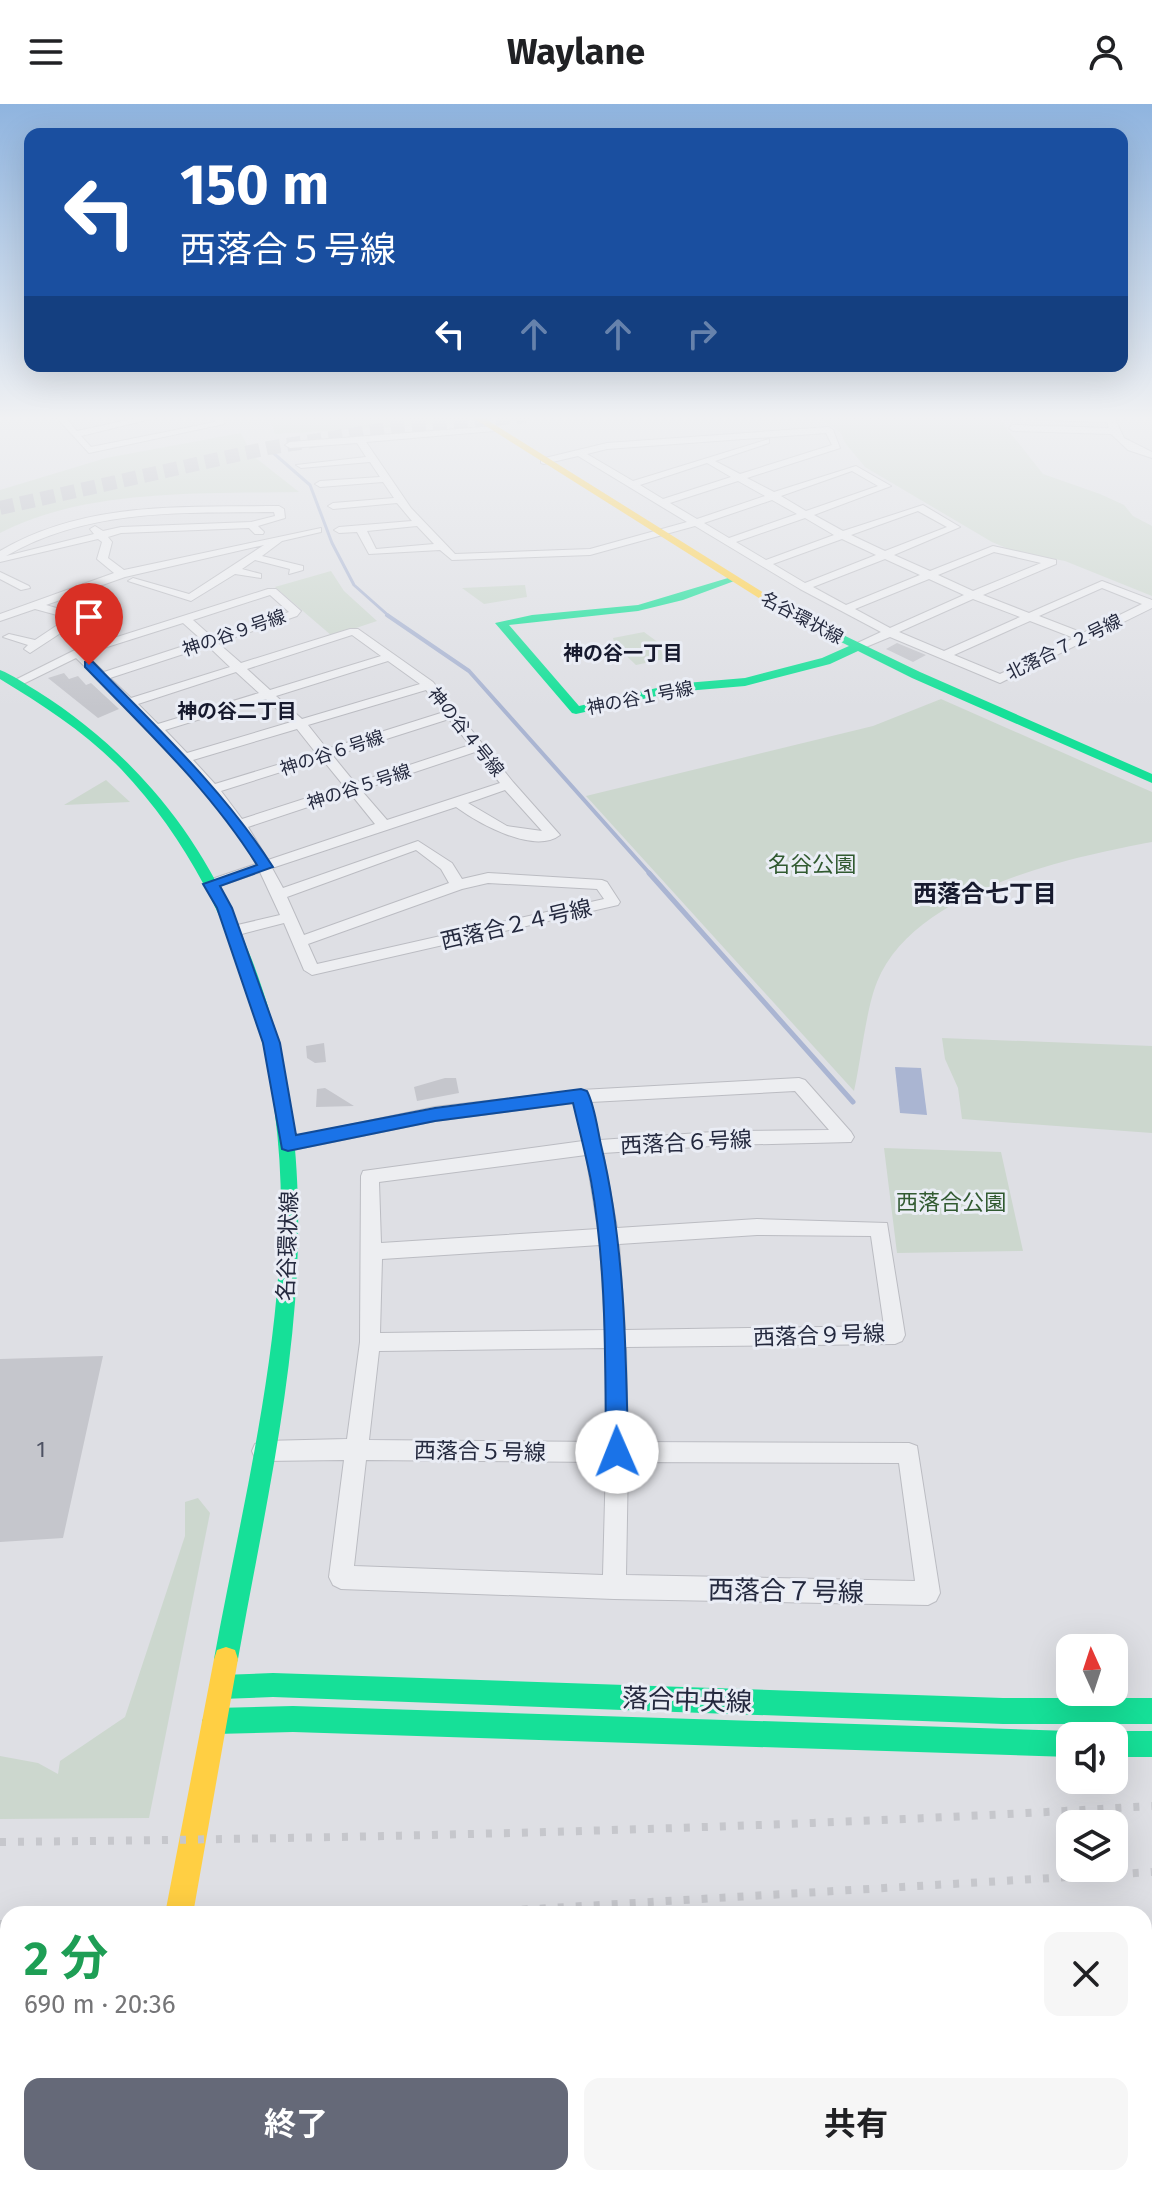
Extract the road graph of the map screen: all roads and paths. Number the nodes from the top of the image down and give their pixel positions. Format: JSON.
{"nodes":[{"id":1,"x":136,"y":513,"type":"edge"},
{"id":2,"x":279,"y":513,"type":"edge"},
{"id":3,"x":411,"y":513,"type":"edge"},
{"id":4,"x":624,"y":513,"type":"edge"},
{"id":5,"x":677,"y":513,"type":"edge"},
{"id":6,"x":723,"y":513,"type":"edge"},
{"id":7,"x":903,"y":513,"type":"edge"},
{"id":8,"x":930,"y":513,"type":"edge"},
{"id":9,"x":805,"y":514,"type":"joint"},
{"id":10,"x":88,"y":521,"type":"junction"},
{"id":11,"x":419,"y":523,"type":"junction"},
{"id":12,"x":694,"y":523,"type":"junction"},
{"id":13,"x":251,"y":525,"type":"junction"},
{"id":14,"x":360,"y":528,"type":"junction"},
{"id":15,"x":317,"y":530,"type":"dead end"},
{"id":16,"x":339,"y":530,"type":"dead end"},
{"id":17,"x":100,"y":535,"type":"junction"},
{"id":18,"x":286,"y":535,"type":"junction"},
{"id":19,"x":658,"y":535,"type":"junction"},
{"id":20,"x":844,"y":536,"type":"junction"},
{"id":21,"x":267,"y":539,"type":"junction"},
{"id":22,"x":727,"y":542,"type":"junction"},
{"id":23,"x":441,"y":547,"type":"junction"},
{"id":24,"x":373,"y":552,"type":"junction"},
{"id":25,"x":883,"y":555,"type":"junction"},
{"id":26,"x":254,"y":557,"type":"junction"},
{"id":27,"x":0,"y":558,"type":"edge"},
{"id":28,"x":380,"y":563,"type":"dead end"},
{"id":29,"x":764,"y":564,"type":"junction"},
{"id":30,"x":233,"y":570,"type":"junction"},
{"id":31,"x":293,"y":572,"type":"dead end"},
{"id":32,"x":122,"y":574,"type":"junction"},
{"id":33,"x":0,"y":575,"type":"edge"},
{"id":34,"x":257,"y":576,"type":"dead end"},
{"id":35,"x":926,"y":576,"type":"junction"},
{"id":36,"x":732,"y":580,"type":"junction"},
{"id":37,"x":133,"y":581,"type":"dead end"},
{"id":38,"x":804,"y":587,"type":"junction"},
{"id":39,"x":25,"y":588,"type":"dead end"},
{"id":40,"x":973,"y":595,"type":"junction"},
{"id":41,"x":33,"y":605,"type":"junction"},
{"id":42,"x":846,"y":609,"type":"junction"},
{"id":43,"x":1029,"y":616,"type":"junction"},
{"id":44,"x":78,"y":617,"type":"junction"},
{"id":45,"x":0,"y":618,"type":"edge"},
{"id":46,"x":185,"y":619,"type":"junction"},
{"id":47,"x":108,"y":626,"type":"dead end"},
{"id":48,"x":889,"y":632,"type":"junction"},
{"id":49,"x":9,"y":637,"type":"dead end"},
{"id":50,"x":1082,"y":637,"type":"junction"},
{"id":51,"x":210,"y":642,"type":"junction"},
{"id":52,"x":857,"y":647,"type":"junction"},
{"id":53,"x":77,"y":653,"type":"junction"},
{"id":54,"x":944,"y":655,"type":"junction"},
{"id":55,"x":390,"y":657,"type":"junction"},
{"id":56,"x":238,"y":667,"type":"junction"},
{"id":57,"x":102,"y":677,"type":"junction"},
{"id":58,"x":8,"y":678,"type":"edge"},
{"id":59,"x":429,"y":685,"type":"junction"},
{"id":60,"x":268,"y":694,"type":"junction"},
{"id":61,"x":128,"y":703,"type":"junction"},
{"id":62,"x":452,"y":714,"type":"junction"},
{"id":63,"x":299,"y":723,"type":"junction"},
{"id":64,"x":155,"y":729,"type":"junction"},
{"id":65,"x":478,"y":747,"type":"junction"},
{"id":66,"x":325,"y":756,"type":"junction"},
{"id":67,"x":182,"y":759,"type":"junction"},
{"id":68,"x":1152,"y":779,"type":"edge"},
{"id":69,"x":508,"y":785,"type":"junction"},
{"id":70,"x":354,"y":789,"type":"junction"},
{"id":71,"x":211,"y":790,"type":"junction"},
{"id":72,"x":458,"y":802,"type":"junction"},
{"id":73,"x":239,"y":825,"type":"junction"},
{"id":74,"x":384,"y":826,"type":"junction"},
{"id":75,"x":265,"y":867,"type":"junction"},
{"id":76,"x":211,"y":884,"type":"junction"},
{"id":77,"x":458,"y":885,"type":"junction"},
{"id":78,"x":280,"y":894,"type":"junction"},
{"id":79,"x":290,"y":917,"type":"junction"},
{"id":80,"x":234,"y":931,"type":"junction"},
{"id":81,"x":300,"y":942,"type":"junction"},
{"id":82,"x":581,"y":1096,"type":"junction"},
{"id":83,"x":288,"y":1144,"type":"junction"},
{"id":84,"x":592,"y":1147,"type":"junction"},
{"id":85,"x":608,"y":1235,"type":"junction"},
{"id":86,"x":372,"y":1252,"type":"junction"},
{"id":87,"x":615,"y":1338,"type":"junction"},
{"id":88,"x":370,"y":1342,"type":"junction"},
{"id":89,"x":359,"y":1449,"type":"junction"},
{"id":90,"x":263,"y":1451,"type":"junction"},
{"id":91,"x":617,"y":1452,"type":"junction"},
{"id":92,"x":614,"y":1587,"type":"junction"},
{"id":93,"x":221,"y":1687,"type":"junction"},
{"id":94,"x":1152,"y":1711,"type":"edge"},
{"id":95,"x":215,"y":1721,"type":"junction"},
{"id":96,"x":1056,"y":1744,"type":"edge"},
{"id":97,"x":1128,"y":1744,"type":"edge"},
{"id":98,"x":1152,"y":1744,"type":"edge"},
{"id":99,"x":180,"y":1906,"type":"edge"}],
"edges":[{"from":1,"to":10,"type":"street"},
{"from":2,"to":13,"type":"street"},
{"from":3,"to":11,"type":"street"},
{"from":4,"to":19,"type":"street","name":"名谷環状線"},
{"from":5,"to":12,"type":"street","name":"北落合７２号線"},
{"from":6,"to":12,"type":"street"},
{"from":7,"to":20,"type":"street"},
{"from":8,"to":25,"type":"street"},
{"from":9,"to":20,"type":"street"},
{"from":9,"to":22,"type":"street"},
{"from":10,"to":17,"type":"street"},
{"from":10,"to":27,"type":"street"},
{"from":11,"to":14,"type":"street"},
{"from":11,"to":23,"type":"street"},
{"from":12,"to":19,"type":"street"},
{"from":12,"to":22,"type":"street","name":"北落合７２号線"},
{"from":13,"to":17,"type":"street"},
{"from":13,"to":21,"type":"street"},
{"from":14,"to":16,"type":"street"},
{"from":14,"to":24,"type":"street"},
{"from":15,"to":18,"type":"street"},
{"from":17,"to":27,"type":"street"},
{"from":17,"to":32,"type":"street"},
{"from":18,"to":21,"type":"street"},
{"from":18,"to":26,"type":"street"},
{"from":19,"to":23,"type":"street"},
{"from":19,"to":36,"type":"street","name":"名谷環状線"},
{"from":20,"to":25,"type":"street"},
{"from":20,"to":29,"type":"street"},
{"from":21,"to":32,"type":"street"},
{"from":22,"to":29,"type":"street","name":"北落合７２号線"},
{"from":23,"to":24,"type":"street"},
{"from":24,"to":28,"type":"street"},
{"from":25,"to":35,"type":"street"},
{"from":25,"to":38,"type":"street"},
{"from":26,"to":30,"type":"street"},
{"from":26,"to":31,"type":"street"},
{"from":29,"to":38,"type":"street","name":"北落合７２号線"},
{"from":30,"to":34,"type":"street"},
{"from":30,"to":37,"type":"street"},
{"from":32,"to":41,"type":"street"},
{"from":33,"to":39,"type":"street"},
{"from":35,"to":40,"type":"street"},
{"from":35,"to":40,"type":"street"},
{"from":35,"to":42,"type":"street"},
{"from":36,"to":52,"type":"street","name":"名谷環状線"},
{"from":36,"to":52,"type":"street","name":"神の谷１号線"},
{"from":38,"to":42,"type":"street","name":"北落合７２号線"},
{"from":40,"to":43,"type":"street"},
{"from":40,"to":48,"type":"street"},
{"from":41,"to":44,"type":"street"},
{"from":41,"to":45,"type":"street"},
{"from":42,"to":48,"type":"street","name":"北落合７２号線"},
{"from":43,"to":50,"type":"street"},
{"from":43,"to":50,"type":"street","name":"北落合７２号線"},
{"from":43,"to":54,"type":"street","name":"北落合７２号線"},
{"from":44,"to":47,"type":"street"},
{"from":44,"to":49,"type":"street"},
{"from":46,"to":51,"type":"street"},
{"from":46,"to":51,"type":"street","name":"神の谷９号線"},
{"from":46,"to":53,"type":"street"},
{"from":48,"to":52,"type":"street"},
{"from":48,"to":54,"type":"street","name":"北落合７２号線"},
{"from":50,"to":54,"type":"street","name":"北落合７２号線"},
{"from":51,"to":56,"type":"street"},
{"from":51,"to":57,"type":"street","name":"神の谷９号線"},
{"from":52,"to":68,"type":"street","name":"名谷環状線"},
{"from":53,"to":57,"type":"street","name":"西落合２４号線"},
{"from":53,"to":58,"type":"street"},
{"from":55,"to":56,"type":"street","name":"神の谷４号線"},
{"from":55,"to":59,"type":"street","name":"神の谷４号線"},
{"from":55,"to":60,"type":"street"},
{"from":56,"to":60,"type":"street"},
{"from":56,"to":61,"type":"street","name":"神の谷４号線"},
{"from":57,"to":61,"type":"street","name":"西落合２４号線"},
{"from":58,"to":76,"type":"street","name":"名谷環状線"},
{"from":59,"to":62,"type":"street","name":"神の谷４号線"},
{"from":59,"to":63,"type":"street"},
{"from":60,"to":63,"type":"street"},
{"from":60,"to":64,"type":"street"},
{"from":61,"to":64,"type":"street","name":"西落合２４号線"},
{"from":62,"to":65,"type":"street","name":"神の谷４号線"},
{"from":62,"to":66,"type":"street","name":"神の谷６号線"},
{"from":63,"to":66,"type":"street"},
{"from":63,"to":67,"type":"street"},
{"from":64,"to":67,"type":"street","name":"西落合２４号線"},
{"from":65,"to":69,"type":"street","name":"神の谷４号線"},
{"from":65,"to":70,"type":"street","name":"神の谷５号線"},
{"from":66,"to":70,"type":"street"},
{"from":66,"to":71,"type":"street","name":"神の谷６号線"},
{"from":67,"to":71,"type":"street","name":"西落合２４号線"},
{"from":69,"to":72,"type":"street","name":"神の谷４号線"},
{"from":69,"to":72,"type":"street"},
{"from":70,"to":73,"type":"street","name":"神の谷５号線"},
{"from":70,"to":74,"type":"street"},
{"from":71,"to":73,"type":"street","name":"西落合２４号線"},
{"from":72,"to":74,"type":"street","name":"神の谷４号線"},
{"from":73,"to":75,"type":"street","name":"西落合２４号線"},
{"from":74,"to":75,"type":"street","name":"神の谷４号線"},
{"from":75,"to":76,"type":"street","name":"神の谷４号線"},
{"from":75,"to":78,"type":"street","name":"西落合２４号線"},
{"from":76,"to":80,"type":"street","name":"名谷環状線"},
{"from":77,"to":78,"type":"street"},
{"from":77,"to":81,"type":"street","name":"西落合２４号線"},
{"from":77,"to":81,"type":"street","name":"西落合２４号線"},
{"from":78,"to":79,"type":"street","name":"西落合２４号線"},
{"from":79,"to":80,"type":"street"},
{"from":79,"to":81,"type":"street","name":"西落合２４号線"},
{"from":80,"to":83,"type":"street","name":"名谷環状線"},
{"from":82,"to":83,"type":"street"},
{"from":82,"to":84,"type":"street"},
{"from":82,"to":84,"type":"street","name":"西落合６号線"},
{"from":83,"to":90,"type":"street","name":"名谷環状線"},
{"from":84,"to":85,"type":"street"},
{"from":84,"to":86,"type":"street","name":"西落合６号線"},
{"from":85,"to":86,"type":"street","name":"西落合９号線"},
{"from":85,"to":87,"type":"street"},
{"from":85,"to":87,"type":"street","name":"西落合９号線"},
{"from":86,"to":88,"type":"street","name":"西落合６号線"},
{"from":87,"to":88,"type":"street","name":"西落合９号線"},
{"from":87,"to":91,"type":"street"},
{"from":88,"to":89,"type":"street","name":"西落合６号線"},
{"from":89,"to":90,"type":"street","name":"西落合５号線"},
{"from":89,"to":91,"type":"street","name":"西落合５号線"},
{"from":89,"to":92,"type":"street","name":"西落合７号線"},
{"from":90,"to":93,"type":"street","name":"名谷環状線"},
{"from":91,"to":92,"type":"street"},
{"from":91,"to":92,"type":"street","name":"西落合７号線"},
{"from":93,"to":94,"type":"street","name":"落合中央線"},
{"from":93,"to":95,"type":"street","name":"名谷環状線"},
{"from":95,"to":96,"type":"street","name":"落合中央線"},
{"from":95,"to":99,"type":"street","name":"名谷環状線"},
{"from":97,"to":98,"type":"street"}]}
